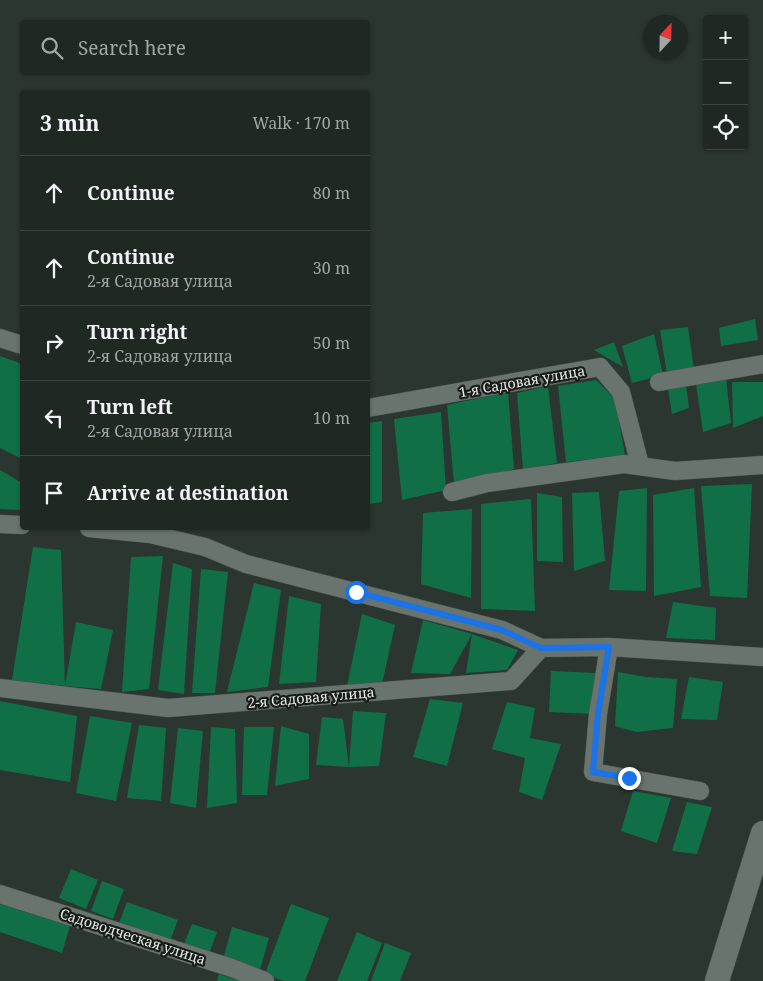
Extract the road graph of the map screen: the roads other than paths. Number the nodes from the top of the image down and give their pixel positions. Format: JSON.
{"nodes":[{"id":1,"x":0,"y":338,"type":"edge"},
{"id":2,"x":20,"y":344,"type":"edge"},
{"id":3,"x":763,"y":364,"type":"edge"},
{"id":4,"x":659,"y":382,"type":"dead end"},
{"id":5,"x":370,"y":408,"type":"edge"},
{"id":6,"x":640,"y":465,"type":"junction"},
{"id":7,"x":763,"y":465,"type":"edge"},
{"id":8,"x":452,"y":492,"type":"dead end"},
{"id":9,"x":0,"y":524,"type":"edge"},
{"id":10,"x":20,"y":525,"type":"edge"},
{"id":11,"x":109,"y":530,"type":"edge"},
{"id":12,"x":609,"y":647,"type":"junction"},
{"id":13,"x":541,"y":648,"type":"junction"},
{"id":14,"x":763,"y":657,"type":"edge"},
{"id":15,"x":0,"y":688,"type":"edge"},
{"id":16,"x":700,"y":791,"type":"dead end"},
{"id":17,"x":763,"y":832,"type":"edge"},
{"id":18,"x":0,"y":894,"type":"edge"},
{"id":19,"x":265,"y":981,"type":"edge"},
{"id":20,"x":717,"y":981,"type":"edge"}],
"edges":[{"from":1,"to":2,"type":"street"},
{"from":3,"to":4,"type":"street"},
{"from":5,"to":6,"type":"street","name":"1-я Садовая улица"},
{"from":6,"to":7,"type":"street"},
{"from":6,"to":8,"type":"street"},
{"from":9,"to":10,"type":"street"},
{"from":11,"to":13,"type":"street"},
{"from":12,"to":13,"type":"street"},
{"from":12,"to":14,"type":"street"},
{"from":12,"to":16,"type":"street"},
{"from":13,"to":15,"type":"street","name":"2-я Садовая улица"},
{"from":17,"to":20,"type":"main road"},
{"from":18,"to":19,"type":"street","name":"Садоводческая улица"}]}
